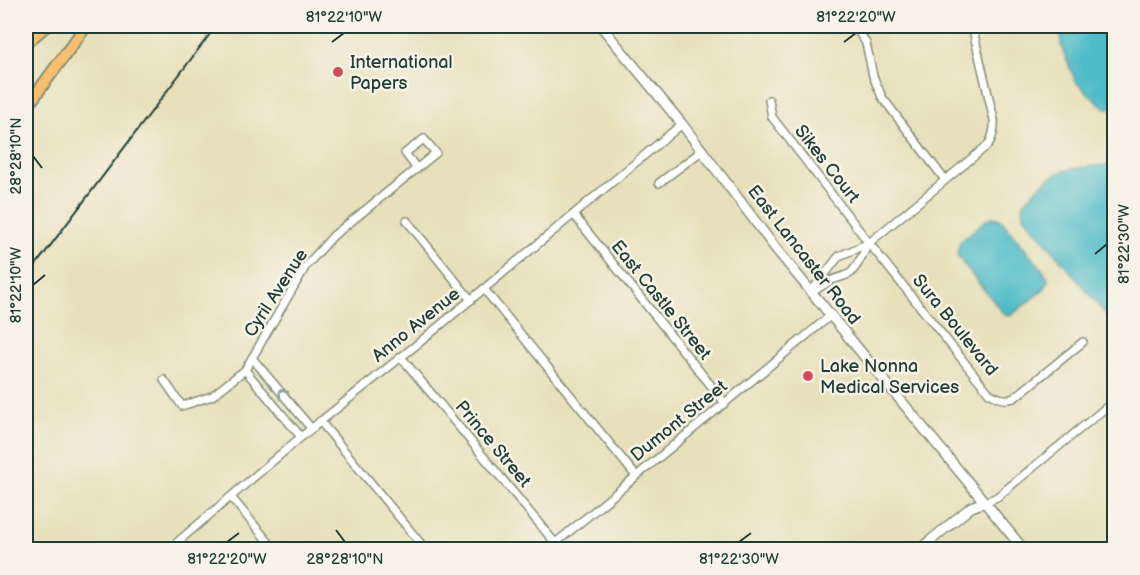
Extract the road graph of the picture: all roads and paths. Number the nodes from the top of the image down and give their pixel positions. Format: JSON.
{"nodes":[{"id":1,"x":46,"y":26,"type":"edge"},
{"id":2,"x":86,"y":26,"type":"edge"},
{"id":3,"x":601,"y":26,"type":"edge"},
{"id":4,"x":972,"y":26,"type":"edge"},
{"id":5,"x":858,"y":31,"type":"dead end"},
{"id":6,"x":26,"y":43,"type":"edge"},
{"id":7,"x":769,"y":100,"type":"dead end"},
{"id":8,"x":26,"y":107,"type":"edge"},
{"id":9,"x":682,"y":124,"type":"junction"},
{"id":10,"x":703,"y":150,"type":"junction"},
{"id":11,"x":417,"y":169,"type":"junction"},
{"id":12,"x":945,"y":180,"type":"junction"},
{"id":13,"x":659,"y":183,"type":"dead end"},
{"id":14,"x":574,"y":215,"type":"junction"},
{"id":15,"x":407,"y":221,"type":"dead end"},
{"id":16,"x":869,"y":243,"type":"junction"},
{"id":17,"x":847,"y":252,"type":"junction"},
{"id":18,"x":857,"y":265,"type":"junction"},
{"id":19,"x":484,"y":289,"type":"junction"},
{"id":20,"x":811,"y":292,"type":"junction"},
{"id":21,"x":471,"y":300,"type":"junction"},
{"id":22,"x":830,"y":316,"type":"junction"},
{"id":23,"x":1083,"y":342,"type":"dead end"},
{"id":24,"x":401,"y":357,"type":"junction"},
{"id":25,"x":252,"y":358,"type":"junction"},
{"id":26,"x":245,"y":370,"type":"junction"},
{"id":27,"x":165,"y":380,"type":"dead end"},
{"id":28,"x":1114,"y":401,"type":"edge"},
{"id":29,"x":725,"y":403,"type":"junction"},
{"id":30,"x":300,"y":415,"type":"junction"},
{"id":31,"x":320,"y":421,"type":"junction"},
{"id":32,"x":290,"y":425,"type":"junction"},
{"id":33,"x":311,"y":428,"type":"junction"},
{"id":34,"x":301,"y":437,"type":"junction"},
{"id":35,"x":636,"y":476,"type":"junction"},
{"id":36,"x":231,"y":497,"type":"junction"},
{"id":37,"x":985,"y":502,"type":"junction"},
{"id":38,"x":555,"y":542,"type":"junction"},
{"id":39,"x":168,"y":549,"type":"edge"},
{"id":40,"x":275,"y":549,"type":"edge"},
{"id":41,"x":426,"y":549,"type":"edge"},
{"id":42,"x":547,"y":549,"type":"edge"},
{"id":43,"x":561,"y":549,"type":"edge"},
{"id":44,"x":920,"y":549,"type":"edge"},
{"id":45,"x":1024,"y":549,"type":"edge"}],
"edges":[{"from":1,"to":6,"type":"main road"},
{"from":2,"to":8,"type":"main road"},
{"from":3,"to":9,"type":"street","name":"East Lancaster Road"},
{"from":4,"to":12,"type":"street"},
{"from":5,"to":12,"type":"street"},
{"from":7,"to":16,"type":"street","name":"Sikes Court"},
{"from":9,"to":10,"type":"street","name":"East Lancaster Road"},
{"from":9,"to":14,"type":"street","name":"Anno Avenue"},
{"from":10,"to":13,"type":"street"},
{"from":10,"to":20,"type":"street","name":"East Lancaster Road"},
{"from":11,"to":11,"type":"street","name":"Cyril Avenue"},
{"from":11,"to":25,"type":"street","name":"Cyril Avenue"},
{"from":12,"to":16,"type":"street"},
{"from":14,"to":19,"type":"street","name":"Anno Avenue"},
{"from":14,"to":29,"type":"street","name":"East Castle Street"},
{"from":15,"to":21,"type":"street"},
{"from":16,"to":17,"type":"street"},
{"from":16,"to":18,"type":"street"},
{"from":16,"to":23,"type":"street","name":"Sura Boulevard"},
{"from":17,"to":18,"type":"street"},
{"from":17,"to":20,"type":"street"},
{"from":18,"to":20,"type":"street"},
{"from":19,"to":21,"type":"street","name":"Anno Avenue"},
{"from":19,"to":35,"type":"street"},
{"from":20,"to":22,"type":"street","name":"East Lancaster Road"},
{"from":21,"to":24,"type":"street","name":"Anno Avenue"},
{"from":22,"to":29,"type":"street","name":"Dumont Street"},
{"from":22,"to":37,"type":"street","name":"East Lancaster Road"},
{"from":24,"to":31,"type":"street","name":"Anno Avenue"},
{"from":24,"to":38,"type":"street","name":"Prince Street"},
{"from":25,"to":26,"type":"street","name":"Cyril Avenue"},
{"from":30,"to":25,"type":"street","one_way":true},
{"from":26,"to":27,"type":"street","name":"Cyril Avenue"},
{"from":26,"to":32,"type":"street"},
{"from":28,"to":37,"type":"street"},
{"from":29,"to":35,"type":"street","name":"Dumont Street"},
{"from":30,"to":32,"type":"street"},
{"from":30,"to":33,"type":"street"},
{"from":31,"to":33,"type":"street","name":"Anno Avenue"},
{"from":31,"to":41,"type":"street"},
{"from":32,"to":34,"type":"street"},
{"from":33,"to":34,"type":"street","name":"Anno Avenue"},
{"from":34,"to":36,"type":"street","name":"Anno Avenue"},
{"from":35,"to":38,"type":"street","name":"Dumont Street"},
{"from":36,"to":39,"type":"street","name":"Anno Avenue"},
{"from":36,"to":40,"type":"street"},
{"from":37,"to":44,"type":"street"},
{"from":37,"to":45,"type":"street","name":"East Lancaster Road"},
{"from":38,"to":42,"type":"street","name":"Dumont Street"},
{"from":38,"to":43,"type":"street","name":"Prince Street"}]}
